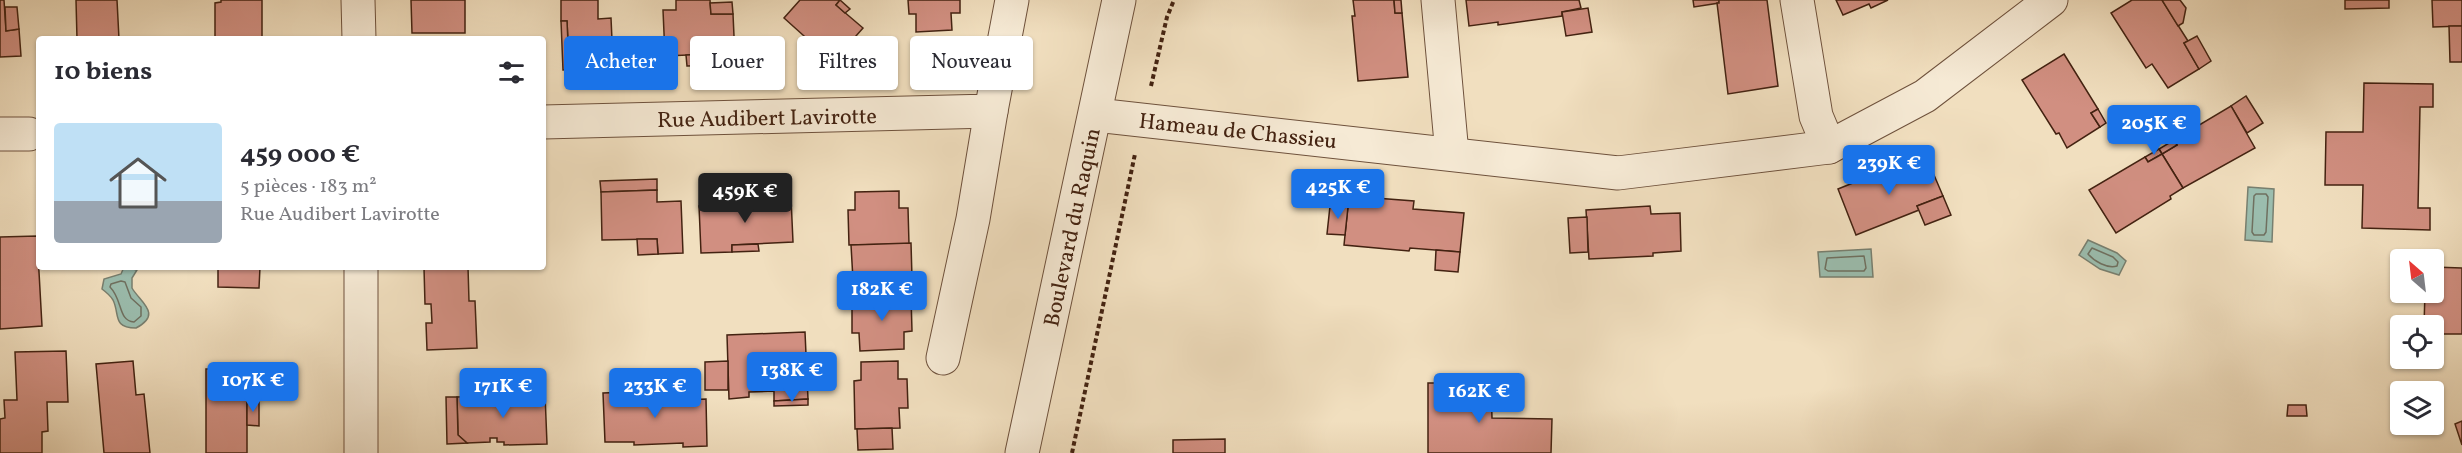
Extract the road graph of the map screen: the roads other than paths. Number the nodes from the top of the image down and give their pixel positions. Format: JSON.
{"nodes":[{"id":1,"x":358,"y":0,"type":"edge"},
{"id":2,"x":1012,"y":0,"type":"edge"},
{"id":3,"x":1119,"y":0,"type":"edge"},
{"id":4,"x":1438,"y":0,"type":"edge"},
{"id":5,"x":1797,"y":0,"type":"edge"},
{"id":6,"x":2051,"y":0,"type":"edge"},
{"id":7,"x":359,"y":36,"type":"edge"},
{"id":8,"x":991,"y":111,"type":"junction"},
{"id":9,"x":1096,"y":115,"type":"junction"},
{"id":10,"x":546,"y":122,"type":"edge"},
{"id":11,"x":1829,"y":147,"type":"junction"},
{"id":12,"x":1452,"y":154,"type":"junction"},
{"id":13,"x":361,"y":270,"type":"edge"},
{"id":14,"x":943,"y":358,"type":"dead end"},
{"id":15,"x":361,"y":453,"type":"edge"},
{"id":16,"x":1022,"y":453,"type":"edge"}],
"edges":[{"from":1,"to":7,"type":"street"},
{"from":2,"to":8,"type":"street"},
{"from":3,"to":9,"type":"street","name":"Boulevard du Raquin"},
{"from":4,"to":12,"type":"street"},
{"from":5,"to":11,"type":"street"},
{"from":6,"to":11,"type":"street","name":"Hameau de Chassieu"},
{"from":8,"to":10,"type":"street","name":"Rue Audibert Lavirotte"},
{"from":8,"to":14,"type":"street"},
{"from":9,"to":12,"type":"street","name":"Hameau de Chassieu"},
{"from":9,"to":16,"type":"street","name":"Boulevard du Raquin"},
{"from":11,"to":12,"type":"street","name":"Hameau de Chassieu"},
{"from":13,"to":15,"type":"street"}]}
